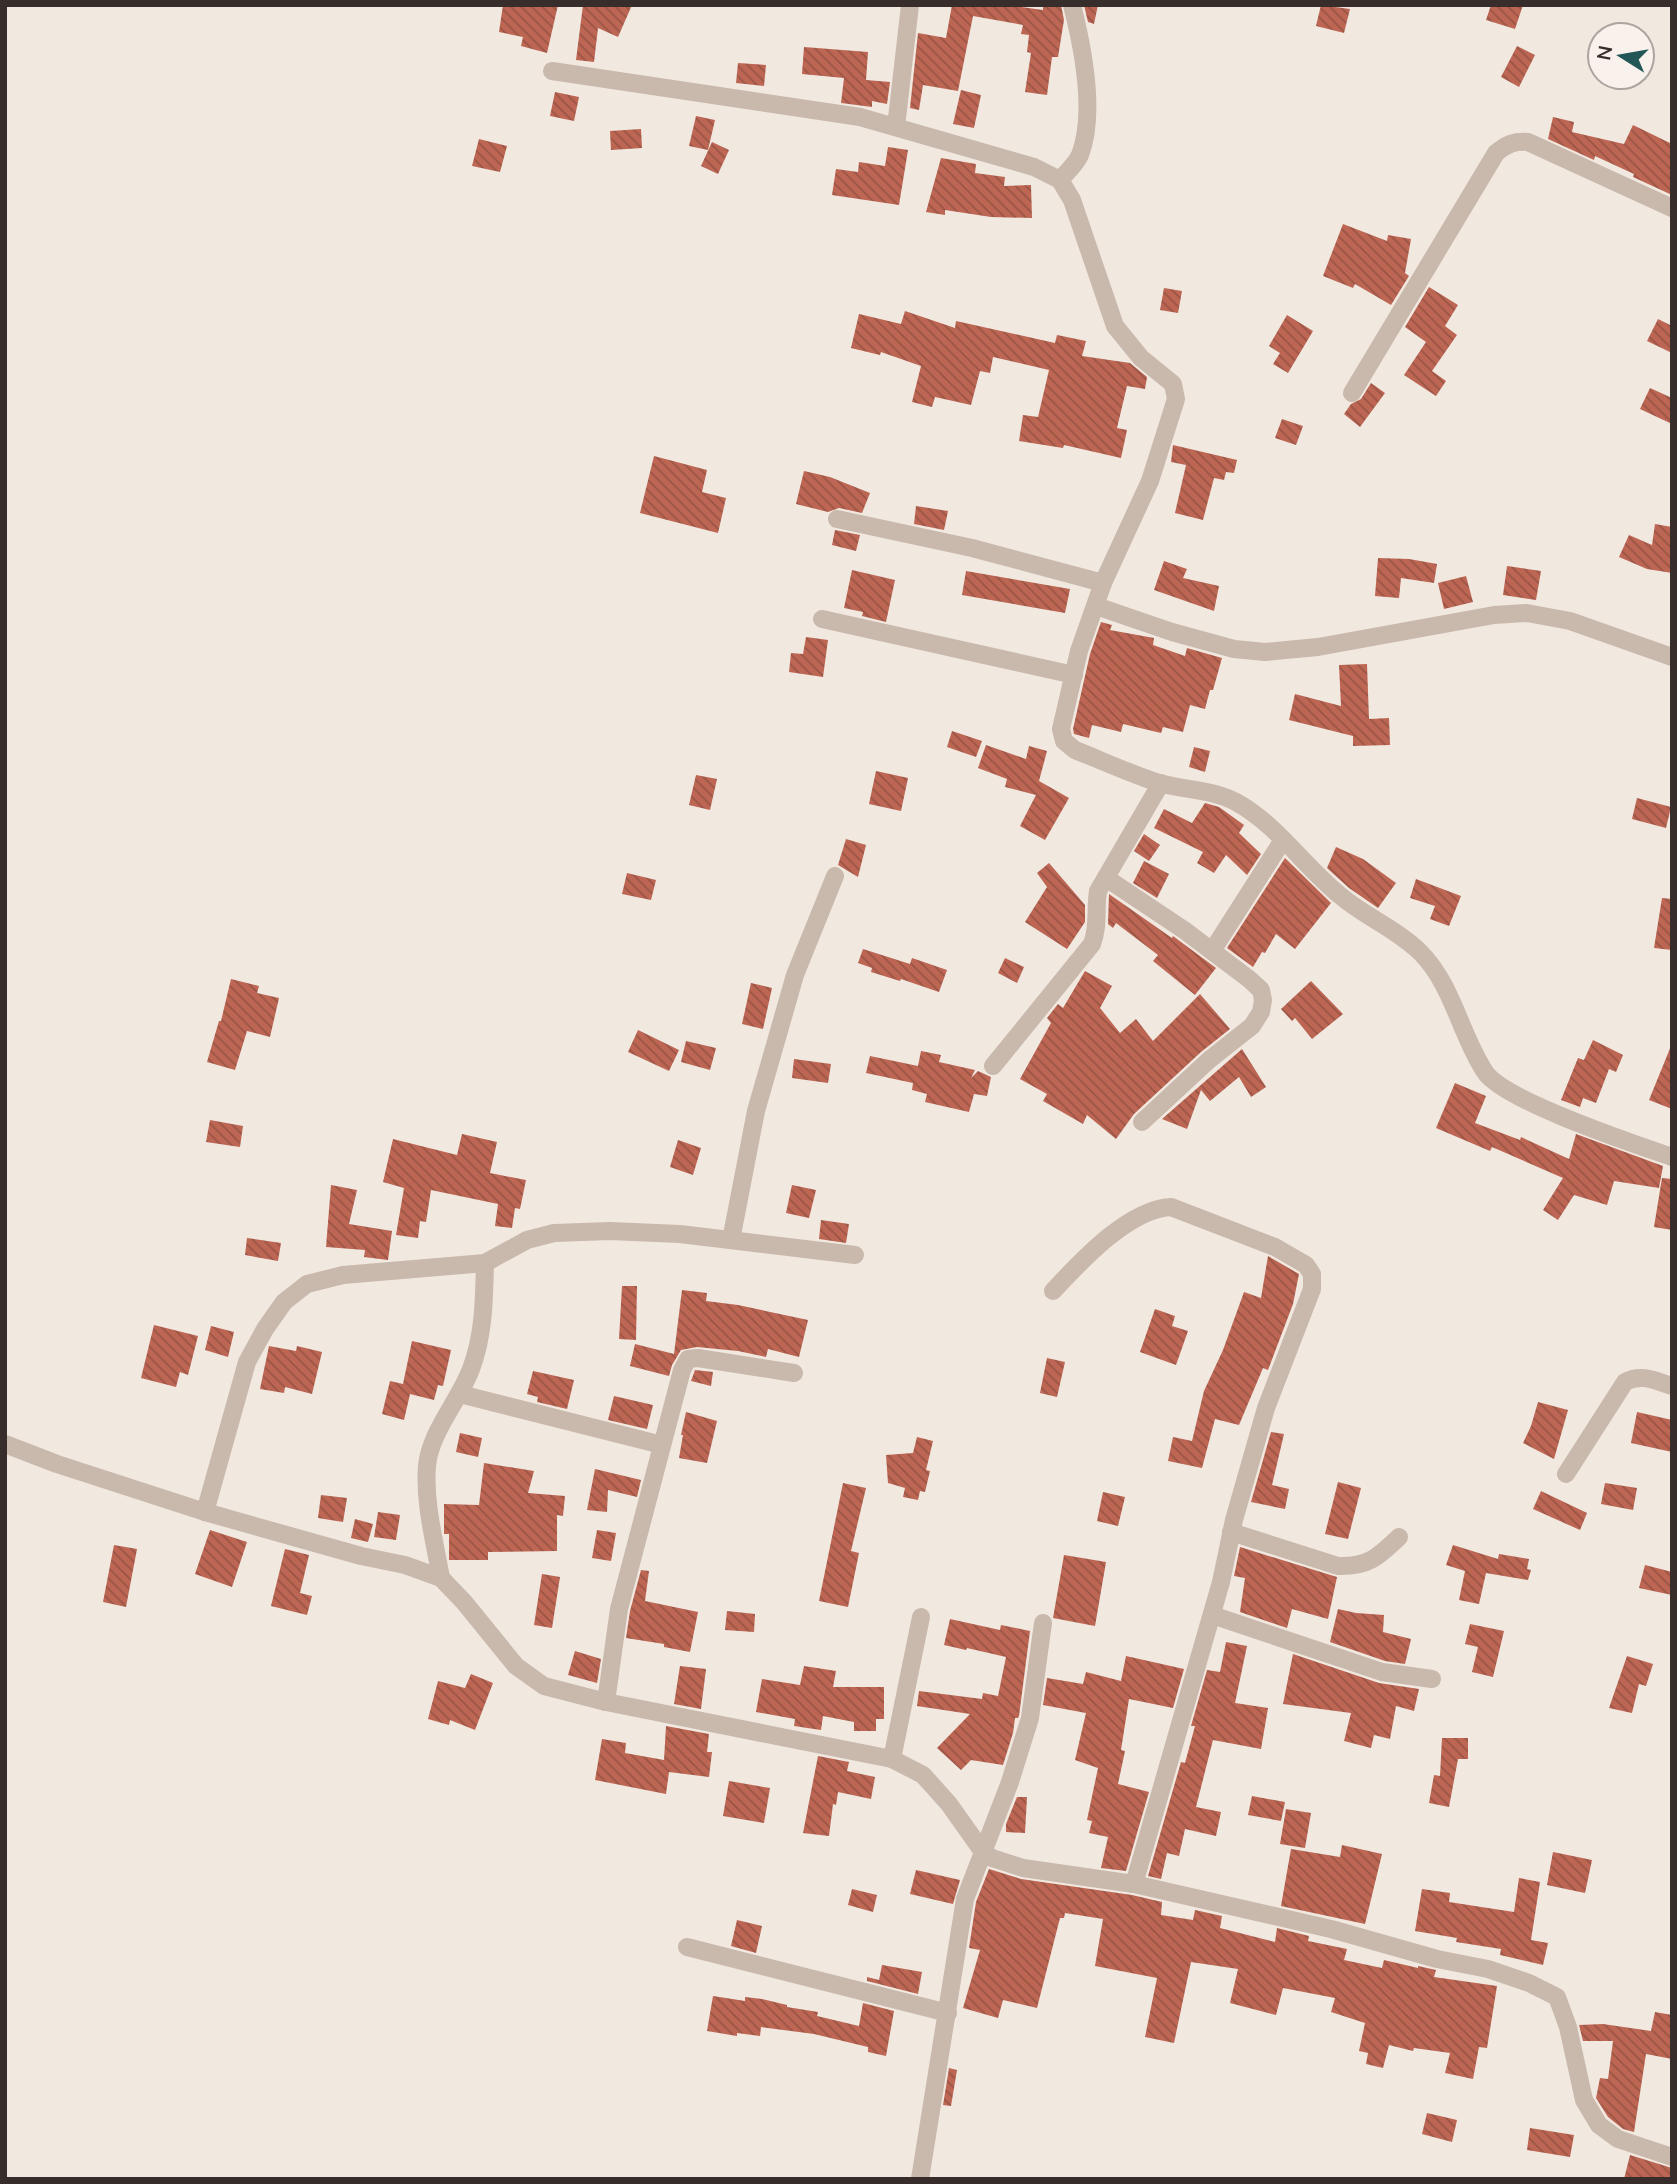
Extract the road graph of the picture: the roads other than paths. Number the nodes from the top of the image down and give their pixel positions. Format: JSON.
{"nodes":[{"id":1,"x":910,"y":5,"type":"edge"},
{"id":2,"x":1072,"y":5,"type":"edge"},
{"id":3,"x":552,"y":71,"type":"dead end"},
{"id":4,"x":896,"y":127,"type":"junction"},
{"id":5,"x":1060,"y":180,"type":"junction"},
{"id":6,"x":1672,"y":208,"type":"edge"},
{"id":7,"x":1352,"y":393,"type":"dead end"},
{"id":8,"x":837,"y":519,"type":"dead end"},
{"id":9,"x":1103,"y":583,"type":"junction"},
{"id":10,"x":1096,"y":606,"type":"junction"},
{"id":11,"x":822,"y":619,"type":"dead end"},
{"id":12,"x":1672,"y":657,"type":"edge"},
{"id":13,"x":1074,"y":675,"type":"junction"},
{"id":14,"x":1161,"y":783,"type":"junction"},
{"id":15,"x":1283,"y":840,"type":"junction"},
{"id":16,"x":835,"y":876,"type":"dead end"},
{"id":17,"x":1106,"y":878,"type":"junction"},
{"id":18,"x":1212,"y":951,"type":"junction"},
{"id":19,"x":993,"y":1066,"type":"dead end"},
{"id":20,"x":1142,"y":1122,"type":"dead end"},
{"id":21,"x":1672,"y":1157,"type":"edge"},
{"id":22,"x":731,"y":1240,"type":"junction"},
{"id":23,"x":855,"y":1255,"type":"dead end"},
{"id":24,"x":485,"y":1263,"type":"junction"},
{"id":25,"x":1053,"y":1291,"type":"dead end"},
{"id":26,"x":794,"y":1373,"type":"dead end"},
{"id":27,"x":1672,"y":1386,"type":"edge"},
{"id":28,"x":460,"y":1394,"type":"junction"},
{"id":29,"x":5,"y":1444,"type":"edge"},
{"id":30,"x":662,"y":1445,"type":"junction"},
{"id":31,"x":1566,"y":1474,"type":"dead end"},
{"id":32,"x":205,"y":1512,"type":"junction"},
{"id":33,"x":1231,"y":1532,"type":"junction"},
{"id":34,"x":1399,"y":1537,"type":"dead end"},
{"id":35,"x":441,"y":1578,"type":"junction"},
{"id":36,"x":1212,"y":1615,"type":"junction"},
{"id":37,"x":921,"y":1617,"type":"dead end"},
{"id":38,"x":1044,"y":1622,"type":"dead end"},
{"id":39,"x":1432,"y":1679,"type":"dead end"},
{"id":40,"x":606,"y":1702,"type":"junction"},
{"id":41,"x":892,"y":1759,"type":"junction"},
{"id":42,"x":983,"y":1852,"type":"junction"},
{"id":43,"x":1134,"y":1884,"type":"junction"},
{"id":44,"x":687,"y":1947,"type":"dead end"},
{"id":45,"x":948,"y":2013,"type":"junction"},
{"id":46,"x":1672,"y":2157,"type":"edge"},
{"id":47,"x":920,"y":2179,"type":"edge"}],
"edges":[{"from":1,"to":4,"type":"street"},
{"from":2,"to":5,"type":"street"},
{"from":3,"to":4,"type":"street"},
{"from":4,"to":5,"type":"street"},
{"from":5,"to":9,"type":"street"},
{"from":6,"to":7,"type":"street"},
{"from":8,"to":9,"type":"street"},
{"from":9,"to":10,"type":"street"},
{"from":10,"to":12,"type":"street"},
{"from":10,"to":13,"type":"street"},
{"from":11,"to":13,"type":"street"},
{"from":13,"to":14,"type":"street"},
{"from":14,"to":15,"type":"street"},
{"from":14,"to":17,"type":"street"},
{"from":15,"to":18,"type":"street"},
{"from":15,"to":21,"type":"street"},
{"from":16,"to":22,"type":"street"},
{"from":17,"to":18,"type":"street"},
{"from":17,"to":19,"type":"street"},
{"from":18,"to":20,"type":"street"},
{"from":22,"to":23,"type":"street"},
{"from":22,"to":24,"type":"street"},
{"from":24,"to":28,"type":"street"},
{"from":24,"to":32,"type":"street"},
{"from":25,"to":33,"type":"street"},
{"from":26,"to":30,"type":"street"},
{"from":27,"to":31,"type":"street"},
{"from":28,"to":30,"type":"street"},
{"from":28,"to":35,"type":"street"},
{"from":29,"to":32,"type":"street"},
{"from":30,"to":40,"type":"street"},
{"from":32,"to":35,"type":"street"},
{"from":33,"to":34,"type":"street"},
{"from":33,"to":36,"type":"street"},
{"from":35,"to":40,"type":"street"},
{"from":36,"to":39,"type":"street"},
{"from":36,"to":43,"type":"street"},
{"from":37,"to":41,"type":"street"},
{"from":38,"to":42,"type":"street"},
{"from":40,"to":41,"type":"street"},
{"from":41,"to":42,"type":"street"},
{"from":42,"to":43,"type":"street"},
{"from":42,"to":45,"type":"street"},
{"from":43,"to":46,"type":"street"},
{"from":44,"to":45,"type":"street"},
{"from":45,"to":47,"type":"street"}]}
